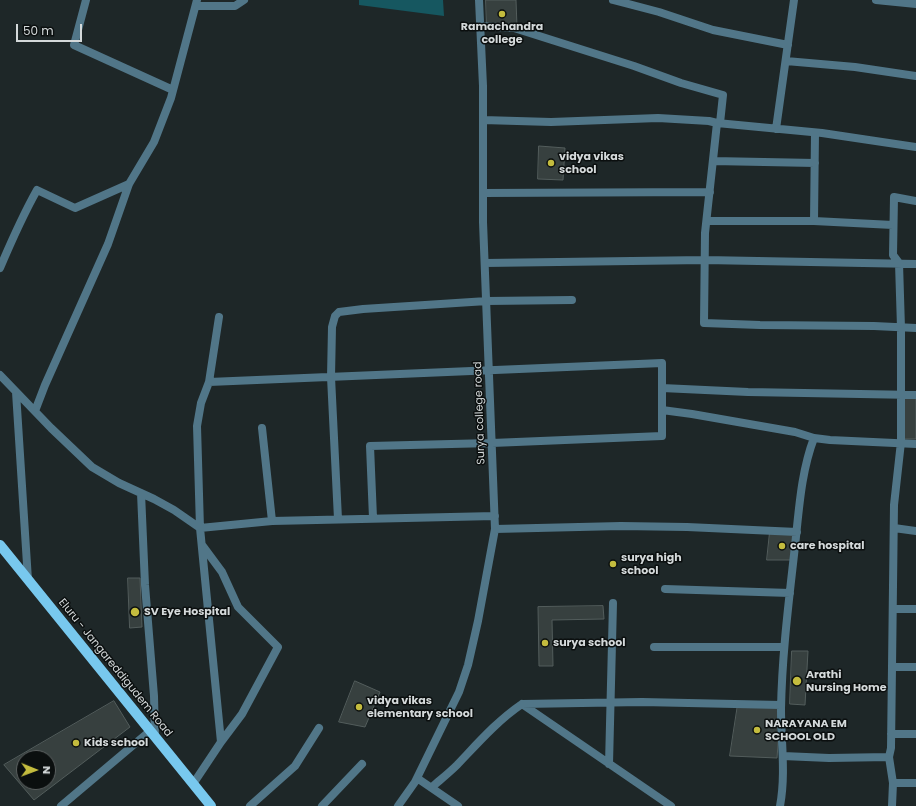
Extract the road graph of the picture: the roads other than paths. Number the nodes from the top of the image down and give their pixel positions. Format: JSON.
{"nodes":[{"id":1,"x":86,"y":0,"type":"edge"},
{"id":2,"x":244,"y":0,"type":"edge"},
{"id":3,"x":479,"y":0,"type":"edge"},
{"id":4,"x":613,"y":0,"type":"edge"},
{"id":5,"x":794,"y":0,"type":"edge"},
{"id":6,"x":876,"y":0,"type":"edge"},
{"id":7,"x":197,"y":3,"type":"edge"},
{"id":8,"x":916,"y":4,"type":"edge"},
{"id":9,"x":480,"y":26,"type":"junction"},
{"id":10,"x":788,"y":45,"type":"junction"},
{"id":11,"x":786,"y":61,"type":"junction"},
{"id":12,"x":916,"y":76,"type":"edge"},
{"id":13,"x":173,"y":90,"type":"junction"},
{"id":14,"x":483,"y":120,"type":"junction"},
{"id":15,"x":719,"y":123,"type":"junction"},
{"id":16,"x":776,"y":129,"type":"junction"},
{"id":17,"x":815,"y":133,"type":"junction"},
{"id":18,"x":916,"y":147,"type":"edge"},
{"id":19,"x":713,"y":161,"type":"junction"},
{"id":20,"x":815,"y":163,"type":"junction"},
{"id":21,"x":129,"y":184,"type":"junction"},
{"id":22,"x":710,"y":192,"type":"junction"},
{"id":23,"x":483,"y":193,"type":"junction"},
{"id":24,"x":916,"y":201,"type":"edge"},
{"id":25,"x":707,"y":221,"type":"junction"},
{"id":26,"x":814,"y":221,"type":"junction"},
{"id":27,"x":893,"y":225,"type":"junction"},
{"id":28,"x":705,"y":260,"type":"junction"},
{"id":29,"x":899,"y":263,"type":"junction"},
{"id":30,"x":485,"y":264,"type":"junction"},
{"id":31,"x":916,"y":264,"type":"edge"},
{"id":32,"x":0,"y":268,"type":"edge"},
{"id":33,"x":572,"y":300,"type":"dead end"},
{"id":34,"x":487,"y":301,"type":"junction"},
{"id":35,"x":219,"y":317,"type":"dead end"},
{"id":36,"x":901,"y":328,"type":"junction"},
{"id":37,"x":916,"y":328,"type":"edge"},
{"id":38,"x":490,"y":371,"type":"junction"},
{"id":39,"x":0,"y":375,"type":"edge"},
{"id":40,"x":331,"y":377,"type":"junction"},
{"id":41,"x":209,"y":382,"type":"junction"},
{"id":42,"x":662,"y":388,"type":"junction"},
{"id":43,"x":16,"y":392,"type":"junction"},
{"id":44,"x":901,"y":395,"type":"junction"},
{"id":45,"x":916,"y":395,"type":"edge"},
{"id":46,"x":662,"y":410,"type":"junction"},
{"id":47,"x":35,"y":411,"type":"junction"},
{"id":48,"x":262,"y":428,"type":"dead end"},
{"id":49,"x":814,"y":438,"type":"junction"},
{"id":50,"x":901,"y":442,"type":"junction"},
{"id":51,"x":492,"y":443,"type":"junction"},
{"id":52,"x":916,"y":444,"type":"edge"},
{"id":53,"x":141,"y":493,"type":"junction"},
{"id":54,"x":495,"y":516,"type":"junction"},
{"id":55,"x":373,"y":518,"type":"junction"},
{"id":56,"x":338,"y":519,"type":"junction"},
{"id":57,"x":272,"y":521,"type":"junction"},
{"id":58,"x":200,"y":528,"type":"junction"},
{"id":59,"x":894,"y":528,"type":"junction"},
{"id":60,"x":495,"y":529,"type":"junction"},
{"id":61,"x":797,"y":532,"type":"junction"},
{"id":62,"x":916,"y":532,"type":"edge"},
{"id":63,"x":0,"y":545,"type":"edge"},
{"id":64,"x":202,"y":545,"type":"junction"},
{"id":65,"x":28,"y":580,"type":"junction"},
{"id":66,"x":665,"y":589,"type":"dead end"},
{"id":67,"x":790,"y":593,"type":"junction"},
{"id":68,"x":613,"y":603,"type":"dead end"},
{"id":69,"x":893,"y":609,"type":"junction"},
{"id":70,"x":916,"y":609,"type":"edge"},
{"id":71,"x":654,"y":647,"type":"dead end"},
{"id":72,"x":784,"y":647,"type":"junction"},
{"id":73,"x":892,"y":667,"type":"junction"},
{"id":74,"x":916,"y":667,"type":"edge"},
{"id":75,"x":610,"y":703,"type":"junction"},
{"id":76,"x":522,"y":704,"type":"junction"},
{"id":77,"x":781,"y":705,"type":"junction"},
{"id":78,"x":319,"y":728,"type":"dead end"},
{"id":79,"x":152,"y":734,"type":"junction"},
{"id":80,"x":891,"y":734,"type":"junction"},
{"id":81,"x":916,"y":734,"type":"edge"},
{"id":82,"x":221,"y":742,"type":"junction"},
{"id":83,"x":783,"y":756,"type":"junction"},
{"id":84,"x":889,"y":756,"type":"junction"},
{"id":85,"x":362,"y":764,"type":"dead end"},
{"id":86,"x":609,"y":764,"type":"junction"},
{"id":87,"x":417,"y":778,"type":"junction"},
{"id":88,"x":893,"y":783,"type":"junction"},
{"id":89,"x":193,"y":784,"type":"junction"},
{"id":90,"x":916,"y":784,"type":"edge"},
{"id":91,"x":432,"y":787,"type":"junction"},
{"id":92,"x":61,"y":806,"type":"edge"},
{"id":93,"x":210,"y":806,"type":"edge"},
{"id":94,"x":250,"y":806,"type":"edge"},
{"id":95,"x":322,"y":806,"type":"edge"},
{"id":96,"x":398,"y":806,"type":"edge"},
{"id":97,"x":458,"y":806,"type":"edge"},
{"id":98,"x":671,"y":806,"type":"edge"},
{"id":99,"x":780,"y":806,"type":"edge"},
{"id":100,"x":892,"y":806,"type":"edge"}],
"edges":[{"from":1,"to":13,"type":"street"},
{"from":2,"to":7,"type":"street"},
{"from":3,"to":9,"type":"street","name":"Surya college road"},
{"from":4,"to":10,"type":"street"},
{"from":5,"to":10,"type":"street"},
{"from":6,"to":8,"type":"street"},
{"from":7,"to":13,"type":"street"},
{"from":9,"to":14,"type":"street","name":"Surya college road"},
{"from":9,"to":15,"type":"street"},
{"from":10,"to":11,"type":"street"},
{"from":11,"to":12,"type":"street"},
{"from":11,"to":16,"type":"street"},
{"from":13,"to":21,"type":"street"},
{"from":14,"to":15,"type":"street"},
{"from":14,"to":23,"type":"street","name":"Surya college road"},
{"from":15,"to":16,"type":"street"},
{"from":15,"to":19,"type":"street"},
{"from":16,"to":17,"type":"street"},
{"from":17,"to":18,"type":"street"},
{"from":17,"to":20,"type":"street"},
{"from":19,"to":20,"type":"street"},
{"from":19,"to":22,"type":"street"},
{"from":20,"to":26,"type":"street"},
{"from":21,"to":32,"type":"street"},
{"from":21,"to":47,"type":"street"},
{"from":22,"to":23,"type":"street"},
{"from":22,"to":25,"type":"street"},
{"from":23,"to":30,"type":"street","name":"Surya college road"},
{"from":24,"to":27,"type":"street"},
{"from":25,"to":26,"type":"street"},
{"from":25,"to":28,"type":"street"},
{"from":26,"to":27,"type":"street"},
{"from":27,"to":29,"type":"street"},
{"from":28,"to":29,"type":"street"},
{"from":28,"to":30,"type":"street"},
{"from":28,"to":36,"type":"street"},
{"from":29,"to":31,"type":"street"},
{"from":29,"to":36,"type":"street"},
{"from":30,"to":34,"type":"street","name":"Surya college road"},
{"from":33,"to":34,"type":"street"},
{"from":34,"to":38,"type":"street","name":"Surya college road"},
{"from":34,"to":40,"type":"street"},
{"from":35,"to":41,"type":"street"},
{"from":36,"to":37,"type":"street"},
{"from":36,"to":44,"type":"street"},
{"from":38,"to":40,"type":"street"},
{"from":38,"to":42,"type":"street"},
{"from":38,"to":51,"type":"street","name":"Surya college road"},
{"from":39,"to":43,"type":"street"},
{"from":40,"to":41,"type":"street"},
{"from":40,"to":56,"type":"street"},
{"from":41,"to":58,"type":"street"},
{"from":42,"to":44,"type":"street"},
{"from":42,"to":46,"type":"street"},
{"from":43,"to":47,"type":"street"},
{"from":43,"to":65,"type":"street"},
{"from":44,"to":45,"type":"street"},
{"from":44,"to":50,"type":"street"},
{"from":46,"to":49,"type":"street"},
{"from":46,"to":51,"type":"street"},
{"from":47,"to":53,"type":"street"},
{"from":48,"to":57,"type":"street"},
{"from":49,"to":50,"type":"street"},
{"from":49,"to":61,"type":"street"},
{"from":50,"to":52,"type":"street"},
{"from":50,"to":59,"type":"street"},
{"from":51,"to":54,"type":"street","name":"Surya college road"},
{"from":51,"to":55,"type":"street"},
{"from":53,"to":58,"type":"street"},
{"from":53,"to":79,"type":"street"},
{"from":54,"to":55,"type":"street"},
{"from":54,"to":60,"type":"street","name":"Surya college road"},
{"from":55,"to":56,"type":"street"},
{"from":56,"to":57,"type":"street"},
{"from":57,"to":58,"type":"street"},
{"from":58,"to":64,"type":"street"},
{"from":59,"to":62,"type":"street"},
{"from":59,"to":69,"type":"street"},
{"from":60,"to":61,"type":"street"},
{"from":60,"to":87,"type":"street","name":"Surya college road"},
{"from":61,"to":67,"type":"street"},
{"from":63,"to":65,"type":"main road","name":"Eluru - Jangareddigudem Road"},
{"from":64,"to":82,"type":"street"},
{"from":64,"to":82,"type":"street"},
{"from":65,"to":79,"type":"main road","name":"Eluru - Jangareddigudem Road"},
{"from":66,"to":67,"type":"street"},
{"from":67,"to":72,"type":"street"},
{"from":68,"to":75,"type":"street"},
{"from":69,"to":70,"type":"street"},
{"from":69,"to":73,"type":"street"},
{"from":71,"to":72,"type":"street"},
{"from":72,"to":77,"type":"street"},
{"from":73,"to":74,"type":"street"},
{"from":73,"to":80,"type":"street"},
{"from":75,"to":76,"type":"street"},
{"from":75,"to":77,"type":"street"},
{"from":75,"to":86,"type":"street"},
{"from":76,"to":86,"type":"street"},
{"from":76,"to":91,"type":"street"},
{"from":77,"to":83,"type":"street"},
{"from":78,"to":94,"type":"street"},
{"from":79,"to":89,"type":"main road","name":"Eluru - Jangareddigudem Road"},
{"from":79,"to":92,"type":"street"},
{"from":80,"to":81,"type":"street"},
{"from":80,"to":84,"type":"street"},
{"from":82,"to":89,"type":"street"},
{"from":83,"to":84,"type":"street"},
{"from":83,"to":99,"type":"street"},
{"from":84,"to":88,"type":"street"},
{"from":85,"to":95,"type":"street"},
{"from":86,"to":98,"type":"street"},
{"from":87,"to":91,"type":"street"},
{"from":87,"to":96,"type":"street","name":"Surya college road"},
{"from":88,"to":90,"type":"street"},
{"from":88,"to":100,"type":"street"},
{"from":89,"to":93,"type":"main road","name":"Eluru - Jangareddigudem Road"},
{"from":91,"to":97,"type":"street"}]}
